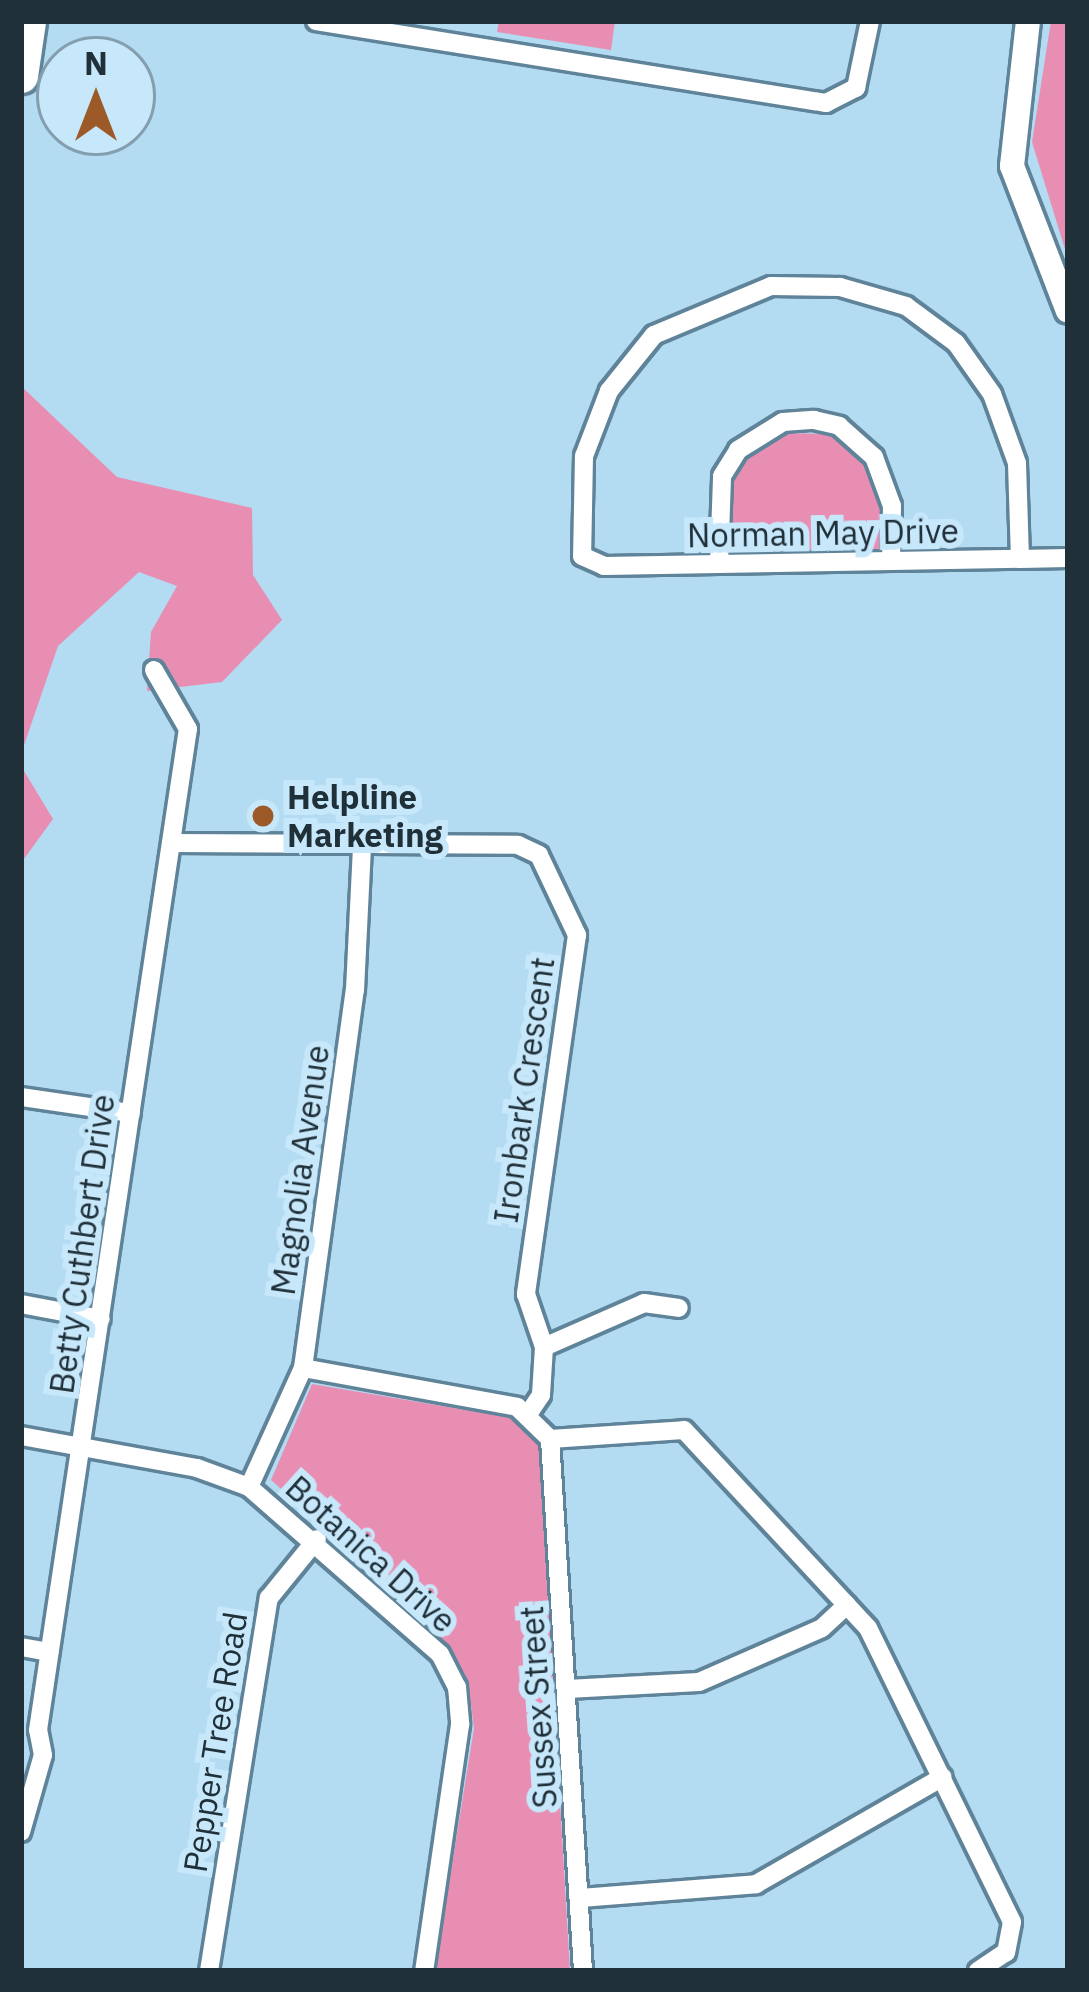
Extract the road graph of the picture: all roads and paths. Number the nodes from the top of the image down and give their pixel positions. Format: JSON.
{"nodes":[{"id":1,"x":29,"y":21,"type":"edge"},
{"id":2,"x":316,"y":21,"type":"edge"},
{"id":3,"x":870,"y":21,"type":"edge"},
{"id":4,"x":1028,"y":21,"type":"edge"},
{"id":5,"x":21,"y":76,"type":"edge"},
{"id":6,"x":1068,"y":310,"type":"edge"},
{"id":7,"x":1068,"y":558,"type":"edge"},
{"id":8,"x":1020,"y":559,"type":"junction"},
{"id":9,"x":891,"y":561,"type":"junction"},
{"id":10,"x":719,"y":565,"type":"junction"},
{"id":11,"x":154,"y":670,"type":"dead end"},
{"id":12,"x":172,"y":843,"type":"junction"},
{"id":13,"x":362,"y":848,"type":"junction"},
{"id":14,"x":21,"y":1097,"type":"edge"},
{"id":15,"x":131,"y":1113,"type":"junction"},
{"id":16,"x":21,"y":1304,"type":"edge"},
{"id":17,"x":679,"y":1308,"type":"dead end"},
{"id":18,"x":101,"y":1318,"type":"junction"},
{"id":19,"x":544,"y":1347,"type":"junction"},
{"id":20,"x":303,"y":1368,"type":"junction"},
{"id":21,"x":527,"y":1416,"type":"junction"},
{"id":22,"x":21,"y":1436,"type":"edge"},
{"id":23,"x":550,"y":1439,"type":"junction"},
{"id":24,"x":82,"y":1446,"type":"junction"},
{"id":25,"x":249,"y":1487,"type":"junction"},
{"id":26,"x":317,"y":1539,"type":"junction"},
{"id":27,"x":847,"y":1605,"type":"junction"},
{"id":28,"x":21,"y":1647,"type":"edge"},
{"id":29,"x":50,"y":1652,"type":"junction"},
{"id":30,"x":567,"y":1689,"type":"junction"},
{"id":31,"x":943,"y":1777,"type":"junction"},
{"id":32,"x":21,"y":1832,"type":"edge"},
{"id":33,"x":580,"y":1898,"type":"junction"},
{"id":34,"x":208,"y":1971,"type":"edge"},
{"id":35,"x":424,"y":1971,"type":"edge"},
{"id":36,"x":583,"y":1971,"type":"edge"},
{"id":37,"x":978,"y":1971,"type":"edge"}],
"edges":[{"from":1,"to":5,"type":"highway"},
{"from":2,"to":3,"type":"street"},
{"from":4,"to":6,"type":"main road"},
{"from":7,"to":8,"type":"street","name":"Norman May Drive"},
{"from":8,"to":9,"type":"street","name":"Norman May Drive"},
{"from":8,"to":10,"type":"street","name":"Norman May Drive"},
{"from":9,"to":10,"type":"street","name":"Norman May Drive"},
{"from":9,"to":10,"type":"street"},
{"from":11,"to":12,"type":"street","name":"Betty Cuthbert Drive"},
{"from":12,"to":13,"type":"street","name":"Ironbark Crescent"},
{"from":12,"to":15,"type":"street","name":"Betty Cuthbert Drive"},
{"from":13,"to":19,"type":"street","name":"Ironbark Crescent"},
{"from":13,"to":20,"type":"street","name":"Magnolia Avenue"},
{"from":14,"to":15,"type":"street"},
{"from":15,"to":18,"type":"street","name":"Betty Cuthbert Drive"},
{"from":16,"to":18,"type":"street"},
{"from":17,"to":19,"type":"street"},
{"from":18,"to":24,"type":"street","name":"Betty Cuthbert Drive"},
{"from":19,"to":21,"type":"street","name":"Ironbark Crescent"},
{"from":20,"to":21,"type":"street"},
{"from":20,"to":25,"type":"street","name":"Magnolia Avenue"},
{"from":21,"to":23,"type":"street"},
{"from":22,"to":24,"type":"street","name":"Botanica Drive"},
{"from":23,"to":27,"type":"street"},
{"from":23,"to":30,"type":"street","name":"Sussex Street"},
{"from":24,"to":25,"type":"street","name":"Botanica Drive"},
{"from":24,"to":29,"type":"street","name":"Betty Cuthbert Drive"},
{"from":25,"to":26,"type":"street","name":"Botanica Drive"},
{"from":26,"to":34,"type":"street","name":"Pepper Tree Road"},
{"from":26,"to":35,"type":"street","name":"Botanica Drive"},
{"from":27,"to":30,"type":"street"},
{"from":27,"to":31,"type":"street"},
{"from":28,"to":29,"type":"street"},
{"from":29,"to":32,"type":"street","name":"Betty Cuthbert Drive"},
{"from":30,"to":33,"type":"street","name":"Sussex Street"},
{"from":31,"to":33,"type":"street"},
{"from":31,"to":37,"type":"street"},
{"from":33,"to":36,"type":"street","name":"Sussex Street"}]}
